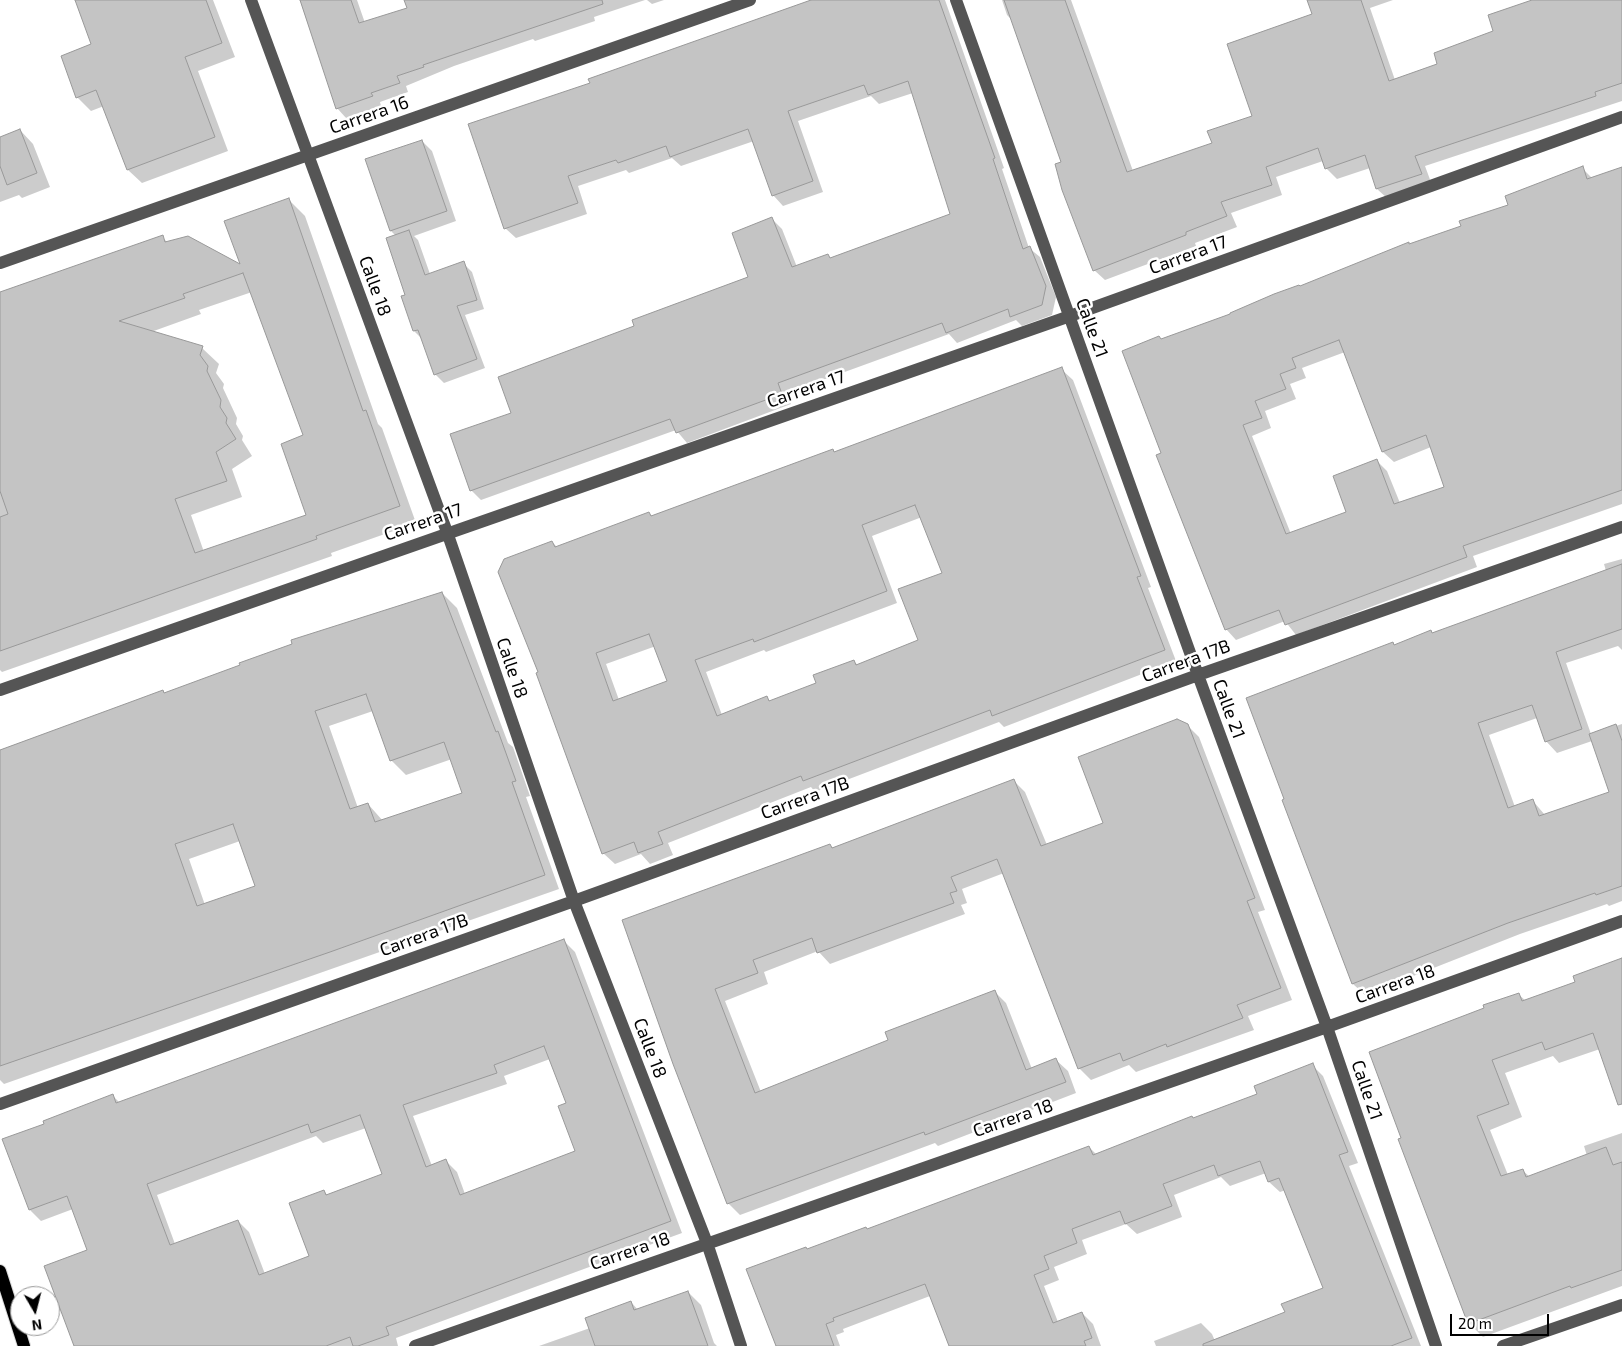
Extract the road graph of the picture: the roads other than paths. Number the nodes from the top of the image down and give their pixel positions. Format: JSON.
{"nodes":[{"id":1,"x":251,"y":0,"type":"edge"},
{"id":2,"x":750,"y":0,"type":"edge"},
{"id":3,"x":956,"y":0,"type":"edge"},
{"id":4,"x":1622,"y":117,"type":"edge"},
{"id":5,"x":308,"y":155,"type":"junction"},
{"id":6,"x":0,"y":263,"type":"edge"},
{"id":7,"x":1070,"y":316,"type":"junction"},
{"id":8,"x":1622,"y":527,"type":"edge"},
{"id":9,"x":446,"y":532,"type":"junction"},
{"id":10,"x":1198,"y":675,"type":"junction"},
{"id":11,"x":0,"y":690,"type":"edge"},
{"id":12,"x":574,"y":901,"type":"junction"},
{"id":13,"x":1622,"y":921,"type":"edge"},
{"id":14,"x":1327,"y":1027,"type":"junction"},
{"id":15,"x":0,"y":1104,"type":"edge"},
{"id":16,"x":707,"y":1243,"type":"junction"},
{"id":17,"x":0,"y":1271,"type":"edge"},
{"id":18,"x":1622,"y":1305,"type":"edge"},
{"id":19,"x":24,"y":1346,"type":"edge"},
{"id":20,"x":414,"y":1346,"type":"edge"},
{"id":21,"x":741,"y":1346,"type":"edge"},
{"id":22,"x":1436,"y":1346,"type":"edge"},
{"id":23,"x":1503,"y":1346,"type":"edge"}],
"edges":[{"from":1,"to":5,"type":"street","name":"Calle 18"},
{"from":2,"to":5,"type":"street","name":"Carrera 16"},
{"from":3,"to":7,"type":"street","name":"Calle 21"},
{"from":4,"to":7,"type":"street","name":"Carrera 17"},
{"from":5,"to":6,"type":"street","name":"Carrera 16"},
{"from":5,"to":9,"type":"street","name":"Calle 18"},
{"from":7,"to":9,"type":"street","name":"Carrera 17"},
{"from":7,"to":10,"type":"street","name":"Calle 21"},
{"from":8,"to":10,"type":"street","name":"Carrera 17B"},
{"from":9,"to":11,"type":"street","name":"Carrera 17"},
{"from":9,"to":12,"type":"street","name":"Calle 18"},
{"from":10,"to":12,"type":"street","name":"Carrera 17B"},
{"from":10,"to":14,"type":"street","name":"Calle 21"},
{"from":12,"to":15,"type":"street","name":"Carrera 17B"},
{"from":12,"to":16,"type":"street","name":"Calle 18"},
{"from":13,"to":14,"type":"street","name":"Carrera 18"},
{"from":14,"to":16,"type":"street","name":"Carrera 18"},
{"from":14,"to":22,"type":"street","name":"Calle 21"},
{"from":16,"to":20,"type":"street","name":"Carrera 18"},
{"from":16,"to":21,"type":"street","name":"Calle 18"},
{"from":17,"to":19,"type":"main road"},
{"from":18,"to":23,"type":"street"}]}
